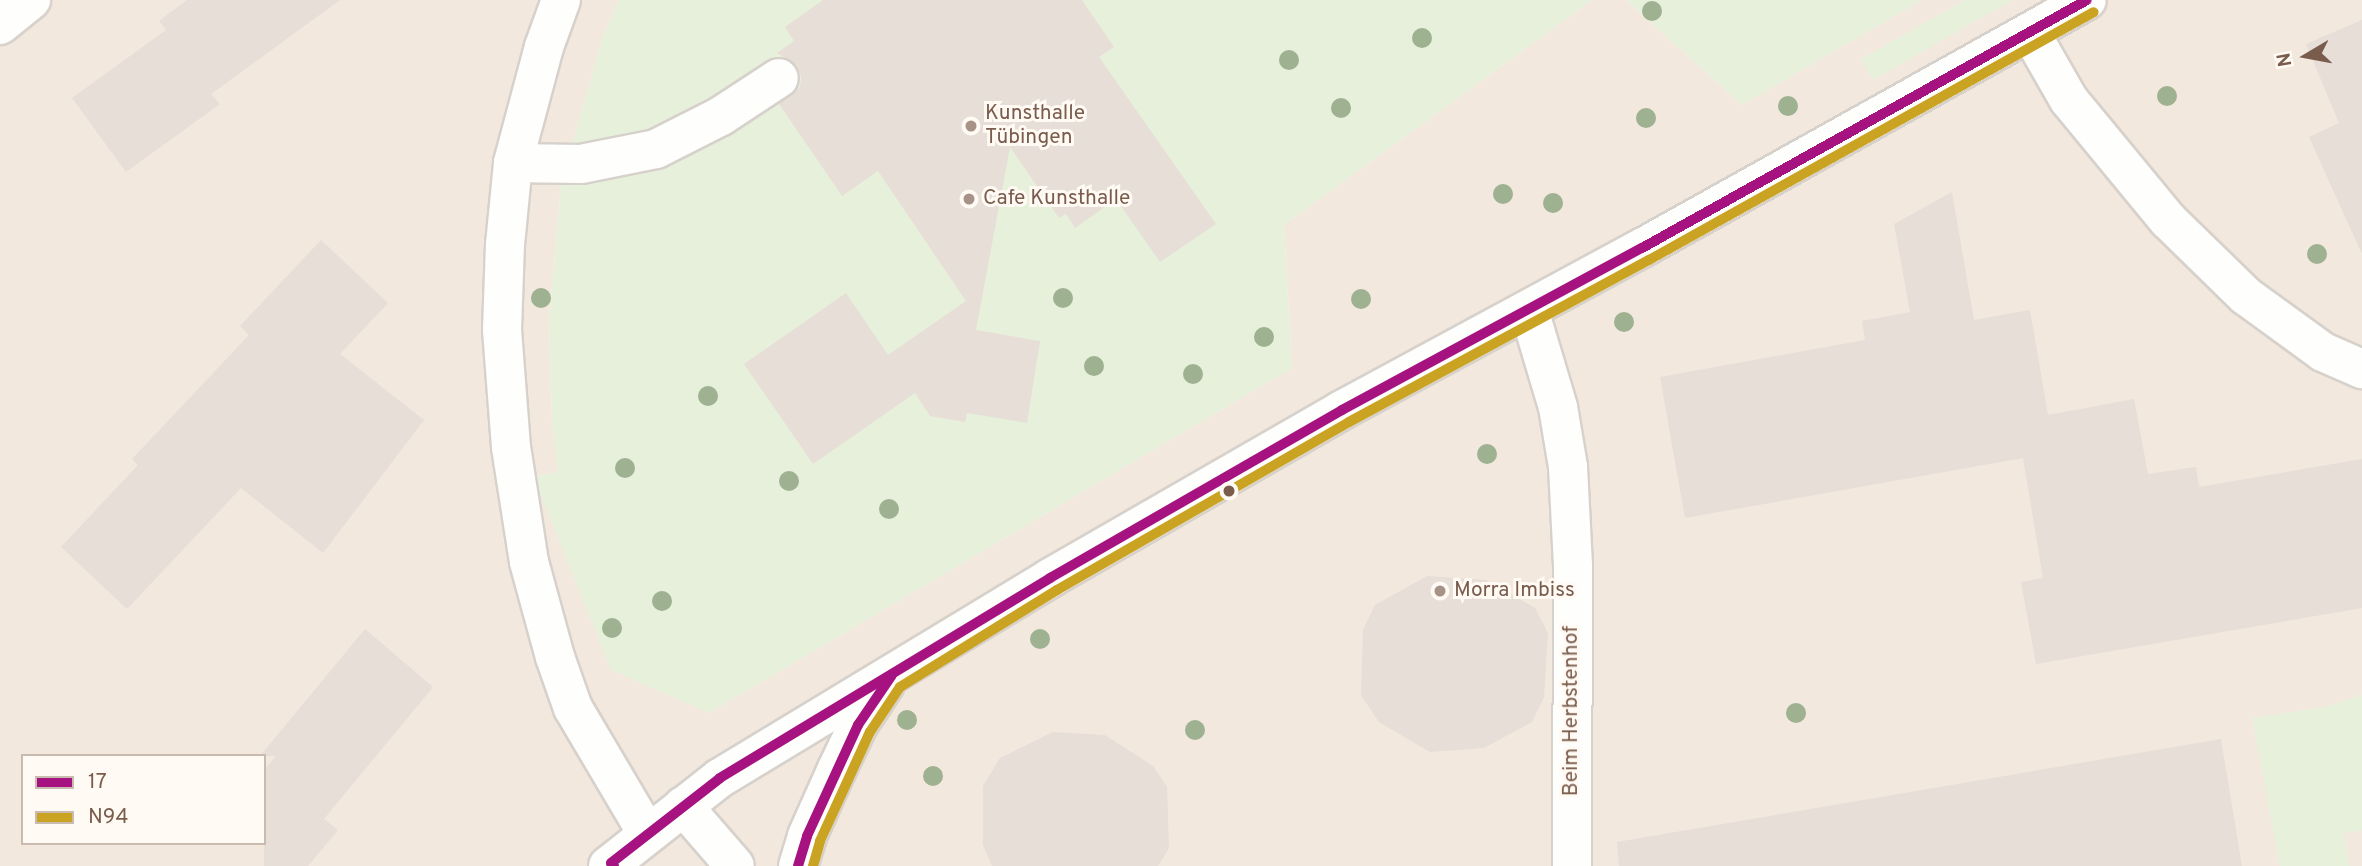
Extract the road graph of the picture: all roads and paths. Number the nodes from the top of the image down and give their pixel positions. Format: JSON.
{"nodes":[{"id":1,"x":31,"y":0,"type":"edge"},
{"id":2,"x":561,"y":0,"type":"edge"},
{"id":3,"x":2087,"y":0,"type":"edge"},
{"id":4,"x":0,"y":25,"type":"edge"},
{"id":5,"x":2030,"y":32,"type":"junction"},
{"id":6,"x":779,"y":78,"type":"dead end"},
{"id":7,"x":513,"y":163,"type":"junction"},
{"id":8,"x":1530,"y":310,"type":"junction"},
{"id":9,"x":2362,"y":369,"type":"edge"},
{"id":10,"x":890,"y":677,"type":"junction"},
{"id":11,"x":683,"y":806,"type":"junction"},
{"id":12,"x":647,"y":834,"type":"junction"},
{"id":13,"x":611,"y":865,"type":"edge"},
{"id":14,"x":735,"y":866,"type":"edge"},
{"id":15,"x":798,"y":866,"type":"edge"},
{"id":16,"x":1572,"y":866,"type":"edge"}],
"edges":[{"from":1,"to":4,"type":"street"},
{"from":2,"to":7,"type":"street"},
{"from":3,"to":5,"type":"street"},
{"from":5,"to":8,"type":"street"},
{"from":5,"to":9,"type":"street"},
{"from":6,"to":7,"type":"street"},
{"from":7,"to":12,"type":"street"},
{"from":8,"to":10,"type":"street"},
{"from":8,"to":16,"type":"street","name":"Beim Herbstenhof"},
{"from":10,"to":11,"type":"street"},
{"from":10,"to":15,"type":"street"},
{"from":11,"to":12,"type":"street"},
{"from":11,"to":14,"type":"street"},
{"from":12,"to":13,"type":"street"}]}
